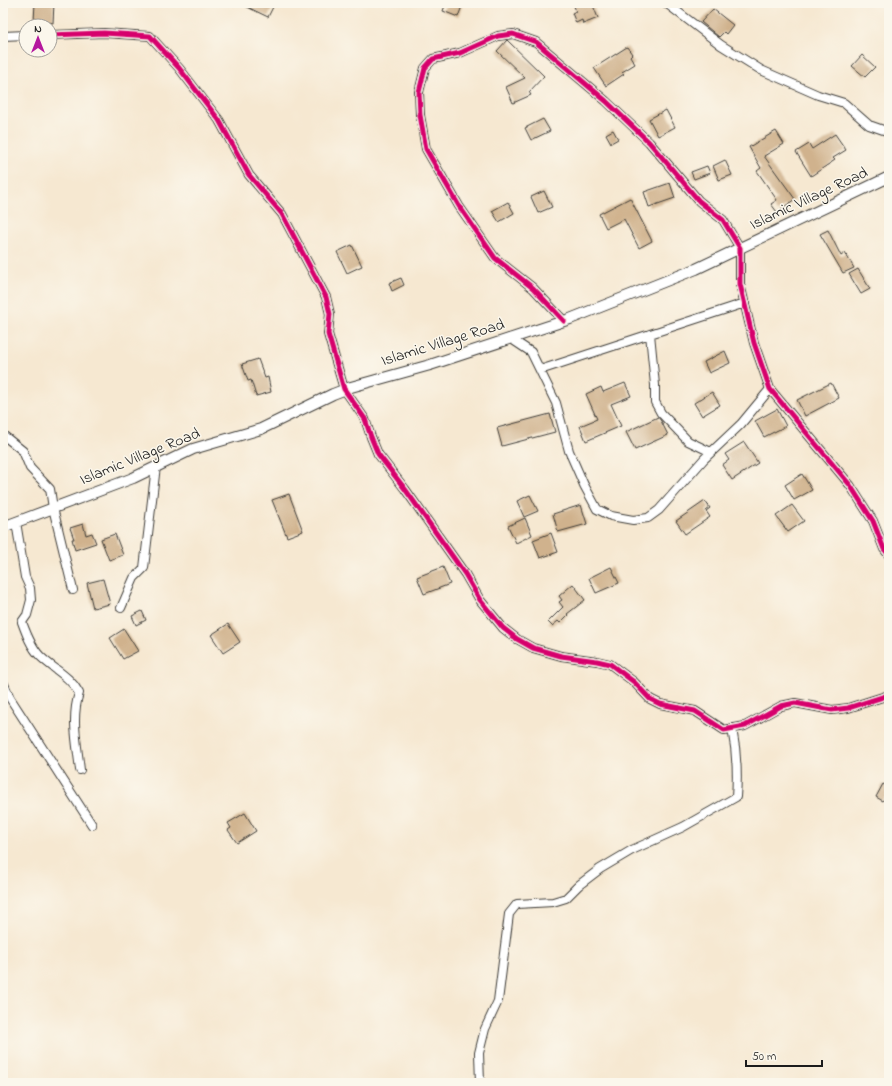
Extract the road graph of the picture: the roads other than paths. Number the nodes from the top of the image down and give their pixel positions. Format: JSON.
{"nodes":[{"id":1,"x":666,"y":3,"type":"edge"},
{"id":2,"x":18,"y":35,"type":"edge"},
{"id":3,"x":58,"y":35,"type":"edge"},
{"id":4,"x":3,"y":36,"type":"edge"},
{"id":5,"x":889,"y":132,"type":"edge"},
{"id":6,"x":889,"y":177,"type":"edge"},
{"id":7,"x":740,"y":248,"type":"junction"},
{"id":8,"x":745,"y":303,"type":"junction"},
{"id":9,"x":564,"y":321,"type":"junction"},
{"id":10,"x":650,"y":334,"type":"junction"},
{"id":11,"x":510,"y":338,"type":"junction"},
{"id":12,"x":540,"y":370,"type":"junction"},
{"id":13,"x":344,"y":389,"type":"junction"},
{"id":14,"x":770,"y":389,"type":"junction"},
{"id":15,"x":3,"y":435,"type":"edge"},
{"id":16,"x":711,"y":452,"type":"junction"},
{"id":17,"x":156,"y":466,"type":"junction"},
{"id":18,"x":53,"y":508,"type":"junction"},
{"id":19,"x":16,"y":522,"type":"junction"},
{"id":20,"x":3,"y":527,"type":"edge"},
{"id":21,"x":889,"y":555,"type":"edge"},
{"id":22,"x":73,"y":590,"type":"dead end"},
{"id":23,"x":121,"y":608,"type":"dead end"},
{"id":24,"x":3,"y":682,"type":"edge"},
{"id":25,"x":889,"y":695,"type":"edge"},
{"id":26,"x":732,"y":728,"type":"junction"},
{"id":27,"x":80,"y":770,"type":"dead end"},
{"id":28,"x":92,"y":825,"type":"dead end"},
{"id":29,"x":480,"y":1083,"type":"edge"}],
"edges":[{"from":1,"to":5,"type":"street"},
{"from":2,"to":4,"type":"street"},
{"from":3,"to":13,"type":"street"},
{"from":6,"to":7,"type":"street","name":"Islamic Village Road"},
{"from":7,"to":8,"type":"street"},
{"from":7,"to":9,"type":"street","name":"Islamic Village Road"},
{"from":7,"to":9,"type":"street"},
{"from":8,"to":10,"type":"street"},
{"from":8,"to":14,"type":"street"},
{"from":9,"to":11,"type":"street","name":"Islamic Village Road"},
{"from":10,"to":12,"type":"street"},
{"from":10,"to":16,"type":"street"},
{"from":11,"to":12,"type":"street"},
{"from":11,"to":13,"type":"street","name":"Islamic Village Road"},
{"from":12,"to":16,"type":"street"},
{"from":13,"to":17,"type":"street","name":"Islamic Village Road"},
{"from":13,"to":26,"type":"street"},
{"from":14,"to":16,"type":"street"},
{"from":14,"to":21,"type":"street"},
{"from":15,"to":18,"type":"street"},
{"from":17,"to":18,"type":"street","name":"Islamic Village Road"},
{"from":17,"to":23,"type":"street"},
{"from":18,"to":19,"type":"street","name":"Islamic Village Road"},
{"from":18,"to":22,"type":"street"},
{"from":19,"to":20,"type":"street","name":"Islamic Village Road"},
{"from":19,"to":27,"type":"street"},
{"from":24,"to":28,"type":"street"},
{"from":25,"to":26,"type":"street"},
{"from":26,"to":29,"type":"street"}]}
